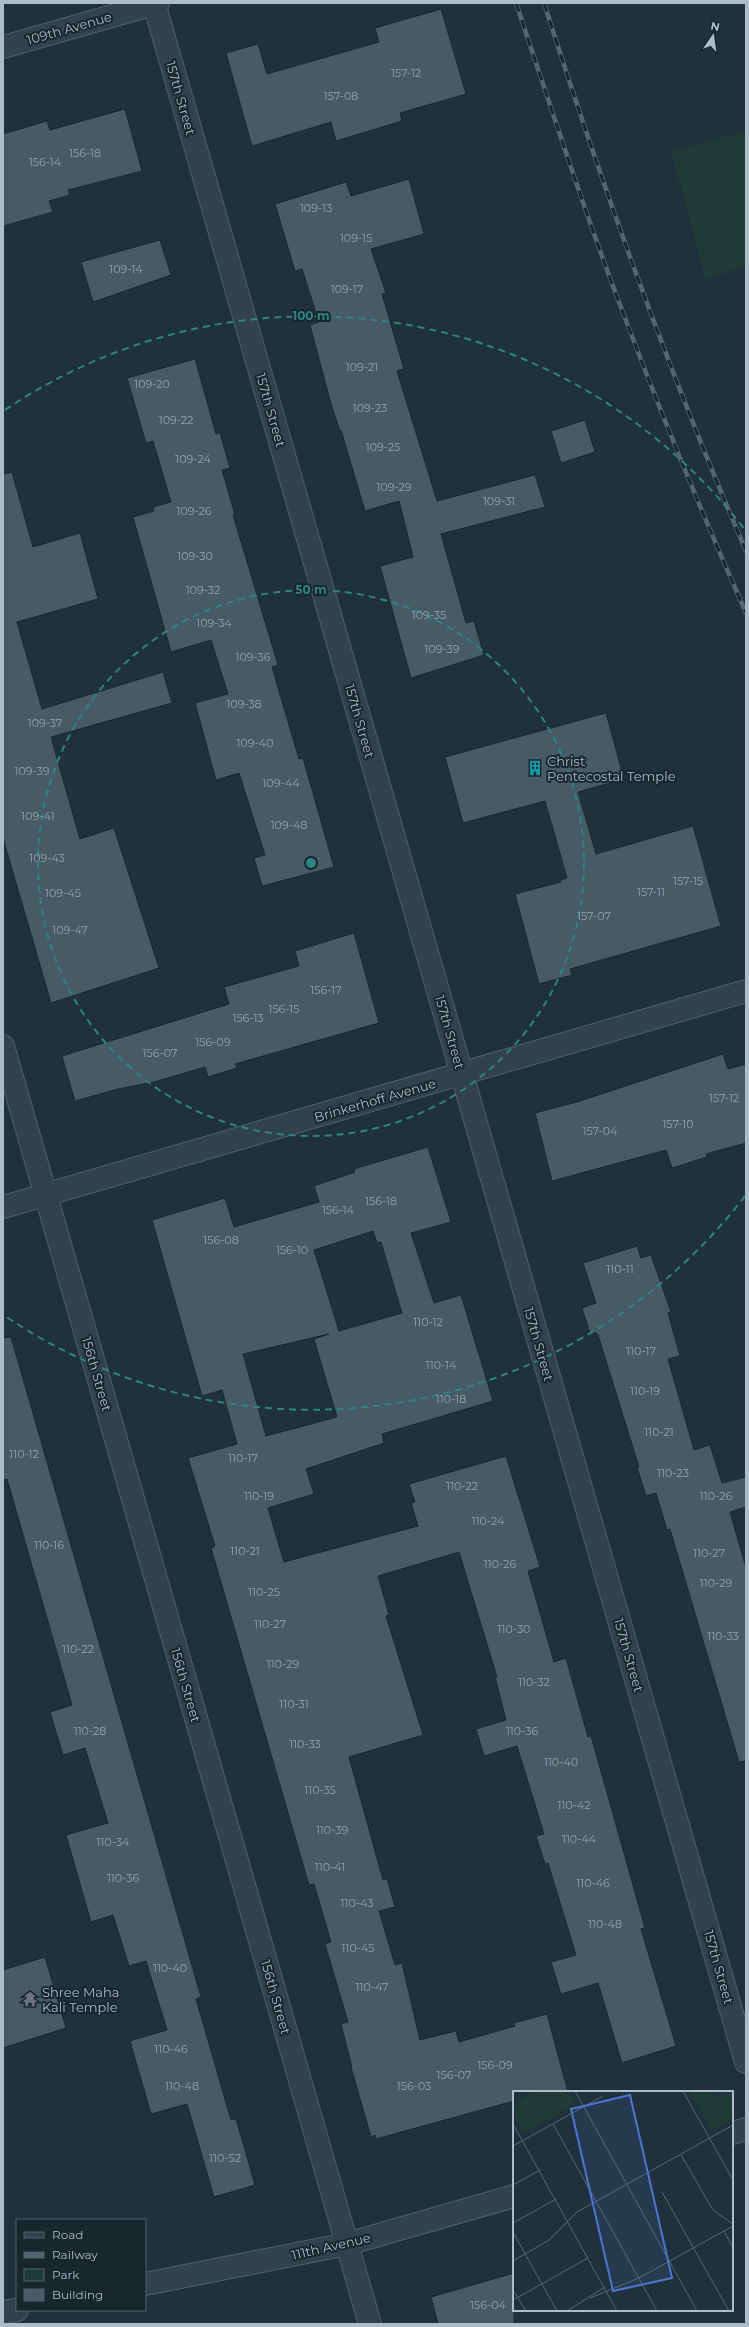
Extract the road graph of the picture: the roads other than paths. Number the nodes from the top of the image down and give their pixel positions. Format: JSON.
{"nodes":[{"id":1,"x":156,"y":3,"type":"edge"},
{"id":2,"x":3,"y":47,"type":"edge"},
{"id":3,"x":746,"y":991,"type":"edge"},
{"id":4,"x":3,"y":1046,"type":"edge"},
{"id":5,"x":462,"y":1075,"type":"junction"},
{"id":6,"x":45,"y":1195,"type":"junction"},
{"id":7,"x":3,"y":1207,"type":"edge"},
{"id":8,"x":746,"y":2062,"type":"edge"},
{"id":9,"x":746,"y":2129,"type":"edge"},
{"id":10,"x":733,"y":2133,"type":"edge"},
{"id":11,"x":513,"y":2196,"type":"edge"},
{"id":12,"x":347,"y":2244,"type":"junction"},
{"id":13,"x":146,"y":2284,"type":"edge"},
{"id":14,"x":16,"y":2310,"type":"edge"},
{"id":15,"x":3,"y":2312,"type":"edge"},
{"id":16,"x":370,"y":2324,"type":"edge"}],
"edges":[{"from":1,"to":2,"type":"street","name":"109th Avenue"},
{"from":1,"to":5,"type":"street","name":"157th Street"},
{"from":3,"to":5,"type":"street","name":"Brinkerhoff Avenue"},
{"from":4,"to":6,"type":"street","name":"156th Street"},
{"from":5,"to":6,"type":"street","name":"Brinkerhoff Avenue"},
{"from":5,"to":8,"type":"street","name":"157th Street"},
{"from":6,"to":7,"type":"street","name":"Brinkerhoff Avenue"},
{"from":6,"to":12,"type":"street","name":"156th Street"},
{"from":9,"to":10,"type":"street"},
{"from":11,"to":12,"type":"street","name":"111th Avenue"},
{"from":12,"to":13,"type":"street","name":"111th Avenue"},
{"from":12,"to":16,"type":"street","name":"156th Street"},
{"from":14,"to":15,"type":"street"}]}
